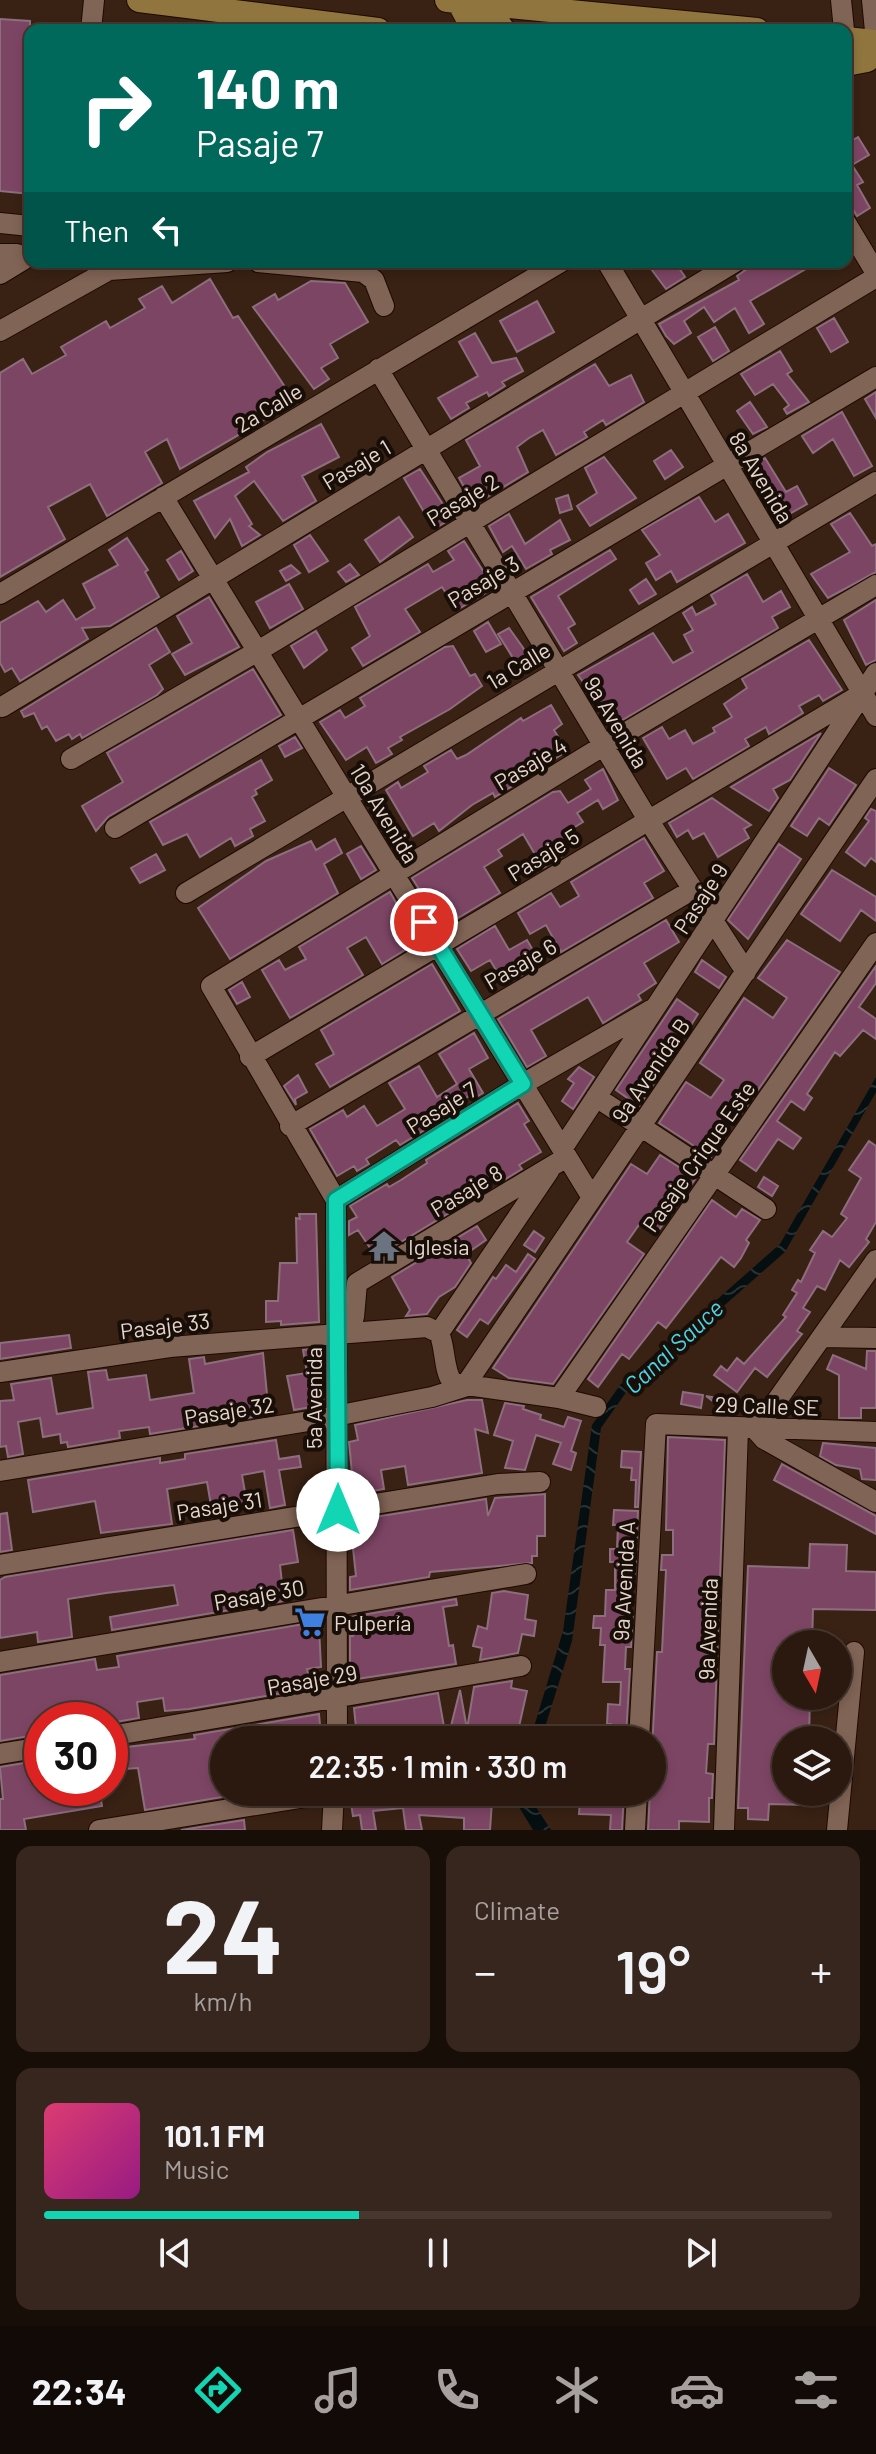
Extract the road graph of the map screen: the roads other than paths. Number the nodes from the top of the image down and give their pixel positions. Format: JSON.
{"nodes":[{"id":1,"x":94,"y":0,"type":"edge"},
{"id":2,"x":139,"y":0,"type":"edge"},
{"id":3,"x":447,"y":0,"type":"edge"},
{"id":4,"x":458,"y":0,"type":"edge"},
{"id":5,"x":841,"y":0,"type":"edge"},
{"id":6,"x":872,"y":0,"type":"edge"},
{"id":7,"x":482,"y":1,"type":"edge"},
{"id":8,"x":92,"y":24,"type":"edge"},
{"id":9,"x":297,"y":24,"type":"edge"},
{"id":10,"x":471,"y":24,"type":"edge"},
{"id":11,"x":499,"y":24,"type":"edge"},
{"id":12,"x":700,"y":24,"type":"edge"},
{"id":13,"x":843,"y":24,"type":"edge"},
{"id":14,"x":852,"y":40,"type":"edge"},
{"id":15,"x":876,"y":42,"type":"edge"},
{"id":16,"x":852,"y":63,"type":"edge"},
{"id":17,"x":852,"y":76,"type":"edge"},
{"id":18,"x":876,"y":78,"type":"edge"},
{"id":19,"x":0,"y":223,"type":"edge"},
{"id":20,"x":24,"y":225,"type":"edge"},
{"id":21,"x":852,"y":233,"type":"edge"},
{"id":22,"x":0,"y":254,"type":"edge"},
{"id":23,"x":138,"y":268,"type":"edge"},
{"id":24,"x":321,"y":268,"type":"edge"},
{"id":25,"x":551,"y":268,"type":"edge"},
{"id":26,"x":611,"y":268,"type":"edge"},
{"id":27,"x":725,"y":268,"type":"edge"},
{"id":28,"x":0,"y":274,"type":"edge"},
{"id":29,"x":876,"y":275,"type":"edge"},
{"id":30,"x":384,"y":306,"type":"dead end"},
{"id":31,"x":641,"y":319,"type":"junction"},
{"id":32,"x":0,"y":331,"type":"edge"},
{"id":33,"x":378,"y":369,"type":"junction"},
{"id":34,"x":876,"y":377,"type":"edge"},
{"id":35,"x":685,"y":394,"type":"junction"},
{"id":36,"x":426,"y":449,"type":"junction"},
{"id":37,"x":727,"y":465,"type":"junction"},
{"id":38,"x":876,"y":482,"type":"edge"},
{"id":39,"x":163,"y":497,"type":"junction"},
{"id":40,"x":470,"y":523,"type":"junction"},
{"id":41,"x":774,"y":544,"type":"junction"},
{"id":42,"x":214,"y":578,"type":"junction"},
{"id":43,"x":876,"y":585,"type":"edge"},
{"id":44,"x":510,"y":592,"type":"junction"},
{"id":45,"x":0,"y":594,"type":"edge"},
{"id":46,"x":819,"y":620,"type":"junction"},
{"id":47,"x":258,"y":651,"type":"junction"},
{"id":48,"x":558,"y":669,"type":"junction"},
{"id":49,"x":876,"y":673,"type":"edge"},
{"id":50,"x":863,"y":693,"type":"junction"},
{"id":51,"x":2,"y":707,"type":"dead end"},
{"id":52,"x":876,"y":716,"type":"edge"},
{"id":53,"x":300,"y":720,"type":"junction"},
{"id":54,"x":603,"y":746,"type":"junction"},
{"id":55,"x":71,"y":759,"type":"dead end"},
{"id":56,"x":876,"y":779,"type":"edge"},
{"id":57,"x":346,"y":795,"type":"junction"},
{"id":58,"x":647,"y":818,"type":"junction"},
{"id":59,"x":115,"y":828,"type":"dead end"},
{"id":60,"x":394,"y":874,"type":"junction"},
{"id":61,"x":692,"y":890,"type":"junction"},
{"id":62,"x":186,"y":893,"type":"dead end"},
{"id":63,"x":713,"y":923,"type":"junction"},
{"id":64,"x":876,"y":943,"type":"edge"},
{"id":65,"x":438,"y":946,"type":"junction"},
{"id":66,"x":746,"y":972,"type":"junction"},
{"id":67,"x":655,"y":1008,"type":"junction"},
{"id":68,"x":480,"y":1014,"type":"junction"},
{"id":69,"x":250,"y":1057,"type":"junction"},
{"id":70,"x":523,"y":1084,"type":"junction"},
{"id":71,"x":596,"y":1097,"type":"junction"},
{"id":72,"x":290,"y":1126,"type":"junction"},
{"id":73,"x":641,"y":1127,"type":"junction"},
{"id":74,"x":561,"y":1157,"type":"junction"},
{"id":75,"x":714,"y":1175,"type":"junction"},
{"id":76,"x":591,"y":1196,"type":"junction"},
{"id":77,"x":336,"y":1200,"type":"junction"},
{"id":78,"x":766,"y":1209,"type":"dead end"},
{"id":79,"x":876,"y":1260,"type":"edge"},
{"id":80,"x":337,"y":1332,"type":"junction"},
{"id":81,"x":439,"y":1333,"type":"junction"},
{"id":82,"x":822,"y":1337,"type":"junction"},
{"id":83,"x":876,"y":1338,"type":"edge"},
{"id":84,"x":0,"y":1372,"type":"edge"},
{"id":85,"x":464,"y":1387,"type":"junction"},
{"id":86,"x":559,"y":1398,"type":"junction"},
{"id":87,"x":596,"y":1407,"type":"dead end"},
{"id":88,"x":337,"y":1415,"type":"junction"},
{"id":89,"x":656,"y":1424,"type":"joint"},
{"id":90,"x":747,"y":1430,"type":"junction"},
{"id":91,"x":876,"y":1432,"type":"edge"},
{"id":92,"x":0,"y":1471,"type":"edge"},
{"id":93,"x":540,"y":1482,"type":"dead end"},
{"id":94,"x":876,"y":1502,"type":"edge"},
{"id":95,"x":338,"y":1510,"type":"junction"},
{"id":96,"x":0,"y":1565,"type":"edge"},
{"id":97,"x":526,"y":1574,"type":"dead end"},
{"id":98,"x":339,"y":1605,"type":"junction"},
{"id":99,"x":854,"y":1652,"type":"dead end"},
{"id":100,"x":0,"y":1662,"type":"edge"},
{"id":101,"x":521,"y":1666,"type":"dead end"},
{"id":102,"x":339,"y":1699,"type":"junction"},
{"id":103,"x":338,"y":1726,"type":"edge"},
{"id":104,"x":640,"y":1726,"type":"edge"},
{"id":105,"x":128,"y":1733,"type":"edge"},
{"id":106,"x":24,"y":1750,"type":"edge"},
{"id":107,"x":0,"y":1754,"type":"edge"},
{"id":108,"x":248,"y":1806,"type":"edge"},
{"id":109,"x":334,"y":1806,"type":"edge"},
{"id":110,"x":636,"y":1806,"type":"edge"},
{"id":111,"x":99,"y":1830,"type":"edge"},
{"id":112,"x":332,"y":1830,"type":"edge"},
{"id":113,"x":635,"y":1830,"type":"edge"},
{"id":114,"x":724,"y":1830,"type":"edge"},
{"id":115,"x":837,"y":1830,"type":"edge"}],
"edges":[{"from":1,"to":8,"type":"street"},
{"from":2,"to":9,"type":"main road"},
{"from":3,"to":4,"type":"main road"},
{"from":4,"to":7,"type":"main road"},
{"from":4,"to":10,"type":"main road"},
{"from":5,"to":13,"type":"street"},
{"from":6,"to":15,"type":"street"},
{"from":7,"to":11,"type":"main road"},
{"from":7,"to":12,"type":"main road"},
{"from":14,"to":15,"type":"main road"},
{"from":15,"to":16,"type":"main road"},
{"from":17,"to":18,"type":"main road"},
{"from":19,"to":20,"type":"street"},
{"from":21,"to":29,"type":"street"},
{"from":22,"to":28,"type":"street"},
{"from":23,"to":32,"type":"street"},
{"from":24,"to":30,"type":"street"},
{"from":25,"to":33,"type":"street","name":"2a Calle"},
{"from":26,"to":31,"type":"street","name":"8a Avenida"},
{"from":27,"to":31,"type":"street","name":"Pasaje 1"},
{"from":29,"to":35,"type":"street","name":"Pasaje 2"},
{"from":31,"to":35,"type":"street","name":"8a Avenida"},
{"from":31,"to":36,"type":"street","name":"Pasaje 1"},
{"from":33,"to":36,"type":"street","name":"9a Avenida"},
{"from":33,"to":39,"type":"street","name":"2a Calle"},
{"from":34,"to":37,"type":"street","name":"Pasaje 3"},
{"from":35,"to":37,"type":"street","name":"8a Avenida"},
{"from":35,"to":40,"type":"street","name":"Pasaje 2"},
{"from":36,"to":40,"type":"street","name":"9a Avenida"},
{"from":36,"to":42,"type":"street","name":"Pasaje 1"},
{"from":37,"to":41,"type":"street","name":"8a Avenida"},
{"from":37,"to":44,"type":"street","name":"Pasaje 3"},
{"from":38,"to":41,"type":"street","name":"1a Calle"},
{"from":39,"to":42,"type":"street","name":"10a Avenida"},
{"from":39,"to":45,"type":"street","name":"2a Calle"},
{"from":40,"to":44,"type":"street","name":"9a Avenida"},
{"from":40,"to":47,"type":"street","name":"Pasaje 2"},
{"from":41,"to":46,"type":"street","name":"8a Avenida"},
{"from":41,"to":48,"type":"street","name":"1a Calle"},
{"from":42,"to":47,"type":"street","name":"10a Avenida"},
{"from":42,"to":51,"type":"street","name":"Pasaje 1"},
{"from":43,"to":46,"type":"street","name":"Pasaje 4"},
{"from":44,"to":48,"type":"street","name":"9a Avenida"},
{"from":44,"to":53,"type":"street","name":"Pasaje 3"},
{"from":46,"to":50,"type":"street","name":"8a Avenida"},
{"from":46,"to":54,"type":"street","name":"Pasaje 4"},
{"from":47,"to":53,"type":"street","name":"10a Avenida"},
{"from":47,"to":55,"type":"street","name":"Pasaje 2"},
{"from":48,"to":54,"type":"street","name":"9a Avenida"},
{"from":48,"to":57,"type":"street","name":"1a Calle"},
{"from":49,"to":50,"type":"street","name":"Pasaje 9"},
{"from":50,"to":52,"type":"street","name":"8a Avenida"},
{"from":50,"to":58,"type":"street","name":"Pasaje 5"},
{"from":50,"to":63,"type":"street","name":"Pasaje 9"},
{"from":53,"to":57,"type":"street","name":"10a Avenida"},
{"from":53,"to":59,"type":"street","name":"Pasaje 3"},
{"from":54,"to":58,"type":"street","name":"9a Avenida"},
{"from":54,"to":60,"type":"street","name":"Pasaje 4"},
{"from":56,"to":66,"type":"street","name":"9a Avenida B"},
{"from":57,"to":60,"type":"street","name":"10a Avenida"},
{"from":57,"to":62,"type":"street","name":"1a Calle"},
{"from":58,"to":61,"type":"street","name":"9a Avenida"},
{"from":58,"to":65,"type":"street","name":"Pasaje 5"},
{"from":60,"to":65,"type":"street","name":"10a Avenida"},
{"from":60,"to":69,"type":"street","name":"Pasaje 4"},
{"from":61,"to":63,"type":"street","name":"9a Avenida"},
{"from":61,"to":68,"type":"street","name":"Pasaje 6"},
{"from":63,"to":66,"type":"street","name":"9a Avenida"},
{"from":63,"to":67,"type":"street","name":"Pasaje 9"},
{"from":64,"to":75,"type":"street","name":"Pasaje Crique Este"},
{"from":65,"to":68,"type":"street","name":"10a Avenida"},
{"from":65,"to":69,"type":"street","name":"Pasaje 5"},
{"from":66,"to":73,"type":"street","name":"9a Avenida B"},
{"from":67,"to":70,"type":"street","name":"Pasaje 7"},
{"from":67,"to":71,"type":"street","name":"Pasaje 9"},
{"from":68,"to":70,"type":"street","name":"10a Avenida"},
{"from":68,"to":72,"type":"street","name":"Pasaje 6"},
{"from":69,"to":72,"type":"street"},
{"from":70,"to":74,"type":"street","name":"10a Avenida"},
{"from":70,"to":77,"type":"street","name":"Pasaje 7"},
{"from":71,"to":73,"type":"street"},
{"from":71,"to":74,"type":"street","name":"Pasaje 9"},
{"from":72,"to":77,"type":"street"},
{"from":73,"to":75,"type":"street"},
{"from":73,"to":76,"type":"street","name":"9a Avenida B"},
{"from":74,"to":76,"type":"street","name":"10a Avenida"},
{"from":74,"to":80,"type":"street","name":"Pasaje 8"},
{"from":74,"to":81,"type":"street","name":"Pasaje 9"},
{"from":75,"to":78,"type":"street"},
{"from":75,"to":86,"type":"street","name":"Pasaje Crique Este"},
{"from":76,"to":85,"type":"street","name":"9a Avenida B"},
{"from":77,"to":80,"type":"street","name":"5a Avenida"},
{"from":79,"to":82,"type":"street"},
{"from":80,"to":81,"type":"street","name":"Pasaje 33"},
{"from":80,"to":84,"type":"street","name":"Pasaje 33"},
{"from":80,"to":88,"type":"street","name":"5a Avenida"},
{"from":81,"to":85,"type":"street"},
{"from":82,"to":83,"type":"street"},
{"from":82,"to":90,"type":"street"},
{"from":85,"to":86,"type":"street"},
{"from":85,"to":88,"type":"street","name":"Pasaje 32"},
{"from":86,"to":87,"type":"street"},
{"from":88,"to":92,"type":"street","name":"Pasaje 32"},
{"from":88,"to":95,"type":"street","name":"5a Avenida"},
{"from":89,"to":90,"type":"street","name":"29 Calle SE"},
{"from":89,"to":104,"type":"street","name":"9a Avenida A"},
{"from":90,"to":91,"type":"street","name":"29 Calle SE"},
{"from":90,"to":94,"type":"street"},
{"from":90,"to":114,"type":"street","name":"9a Avenida"},
{"from":93,"to":95,"type":"street","name":"Pasaje 31"},
{"from":95,"to":96,"type":"street","name":"Pasaje 31"},
{"from":95,"to":98,"type":"street","name":"5a Avenida"},
{"from":97,"to":98,"type":"street","name":"Pasaje 30"},
{"from":98,"to":100,"type":"street","name":"Pasaje 30"},
{"from":98,"to":102,"type":"street","name":"5a Avenida"},
{"from":99,"to":115,"type":"street"},
{"from":101,"to":102,"type":"street","name":"Pasaje 29"},
{"from":102,"to":103,"type":"street","name":"5a Avenida"},
{"from":102,"to":105,"type":"street","name":"Pasaje 29"},
{"from":106,"to":107,"type":"street"},
{"from":108,"to":111,"type":"street"},
{"from":109,"to":112,"type":"street"},
{"from":110,"to":113,"type":"street"}]}
